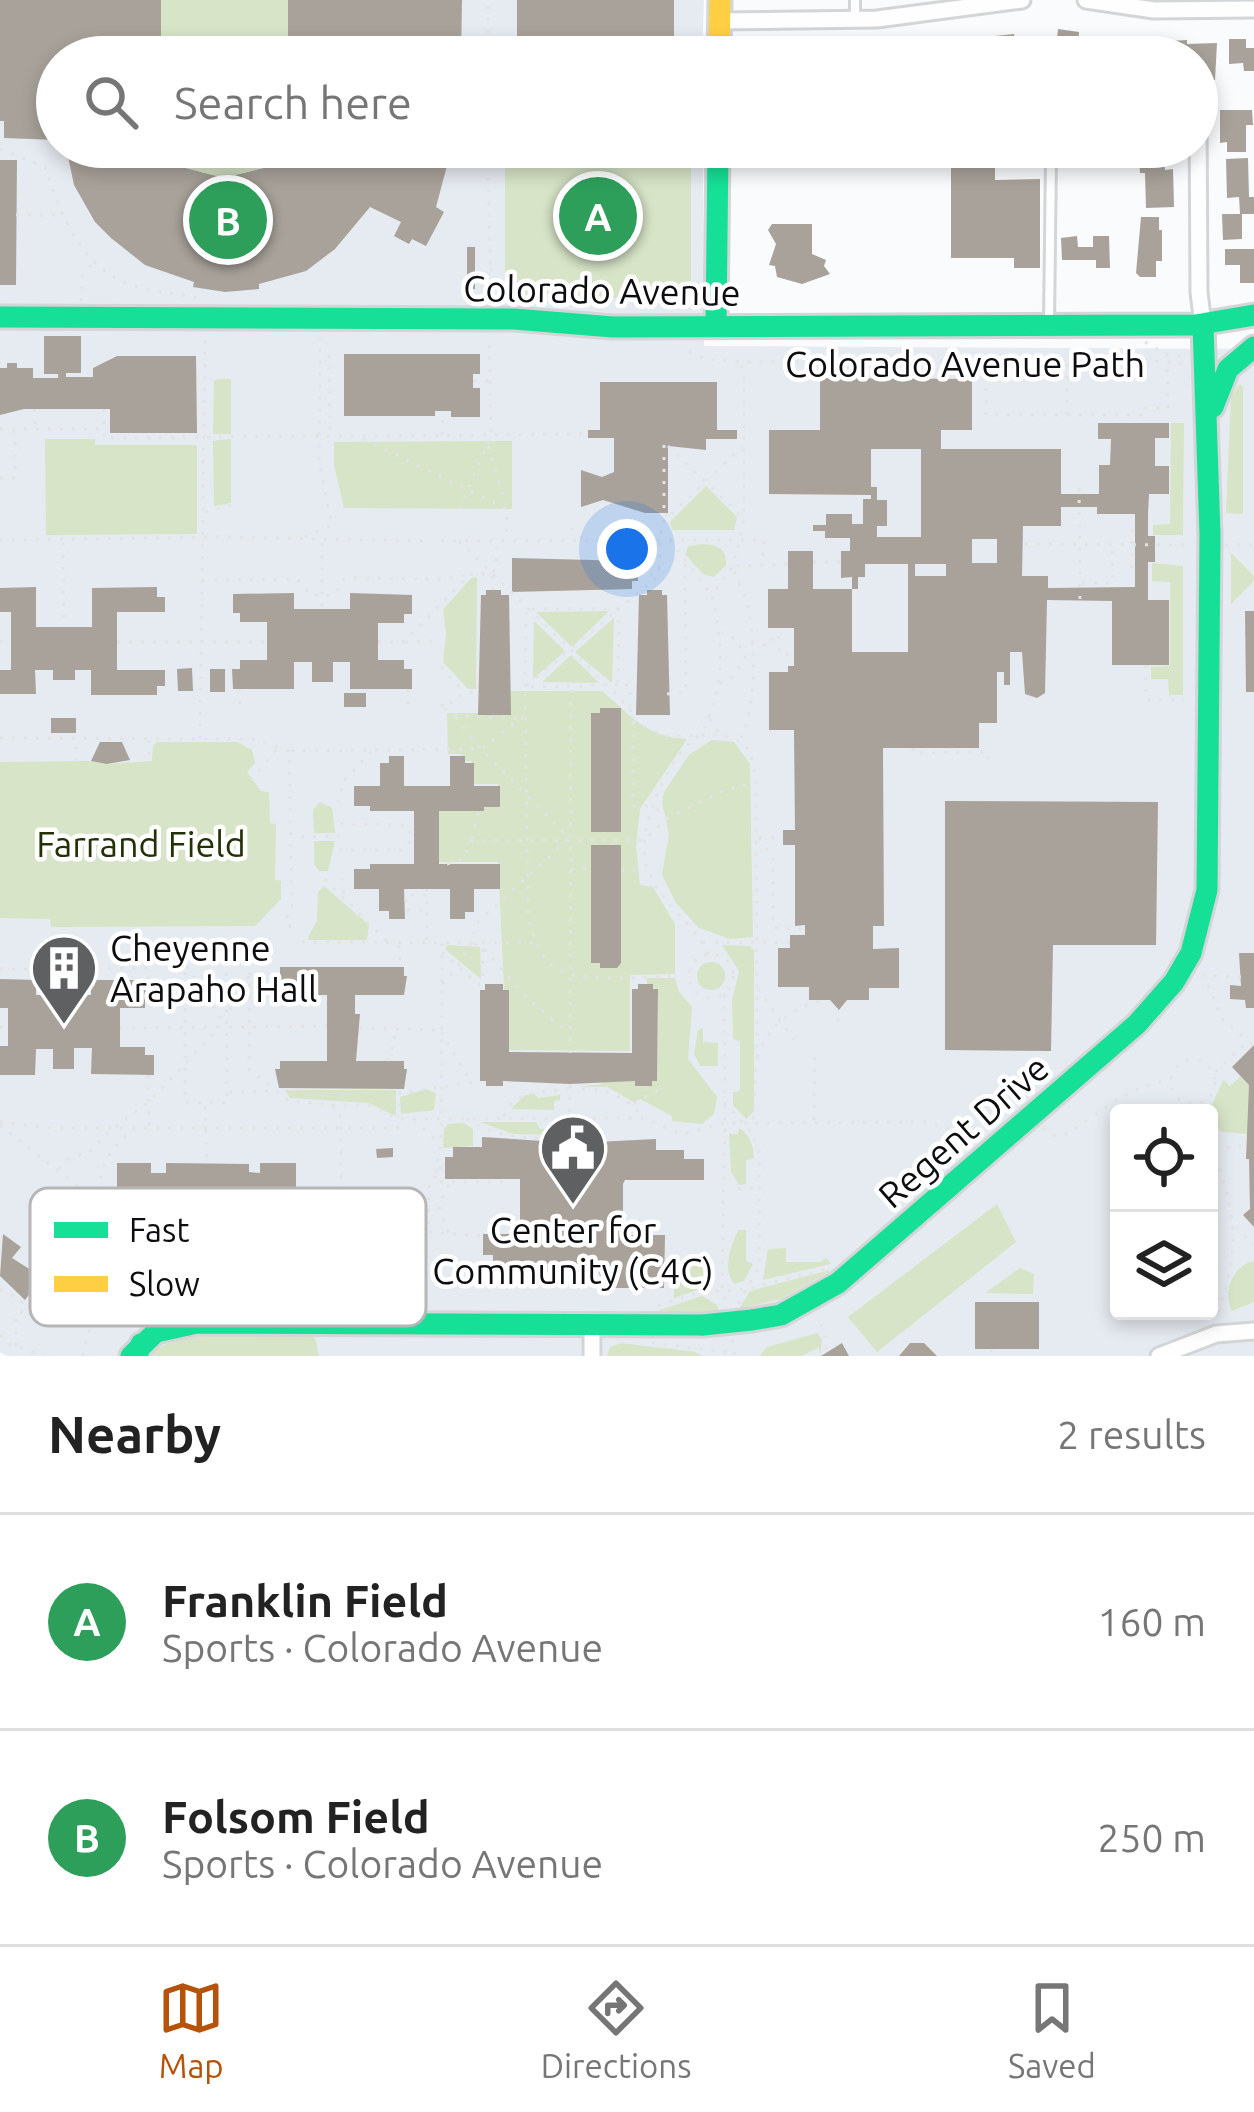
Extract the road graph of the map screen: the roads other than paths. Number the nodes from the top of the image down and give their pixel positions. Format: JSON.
{"nodes":[{"id":1,"x":855,"y":0,"type":"edge"},
{"id":2,"x":1022,"y":0,"type":"edge"},
{"id":3,"x":1085,"y":0,"type":"edge"},
{"id":4,"x":1254,"y":8,"type":"edge"},
{"id":5,"x":720,"y":10,"type":"edge"},
{"id":6,"x":855,"y":20,"type":"junction"},
{"id":7,"x":718,"y":168,"type":"edge"},
{"id":8,"x":1051,"y":168,"type":"edge"},
{"id":9,"x":1198,"y":168,"type":"edge"},
{"id":10,"x":1254,"y":314,"type":"edge"},
{"id":11,"x":0,"y":317,"type":"edge"},
{"id":12,"x":1203,"y":325,"type":"junction"},
{"id":13,"x":716,"y":326,"type":"junction"},
{"id":14,"x":1049,"y":326,"type":"junction"},
{"id":15,"x":1254,"y":343,"type":"edge"},
{"id":16,"x":1208,"y":425,"type":"junction"},
{"id":17,"x":426,"y":1325,"type":"edge"},
{"id":18,"x":183,"y":1326,"type":"edge"},
{"id":19,"x":592,"y":1327,"type":"junction"},
{"id":20,"x":1254,"y":1331,"type":"edge"},
{"id":21,"x":136,"y":1352,"type":"edge"},
{"id":22,"x":592,"y":1356,"type":"edge"},
{"id":23,"x":1160,"y":1356,"type":"edge"}],
"edges":[{"from":1,"to":6,"type":"lane"},
{"from":2,"to":6,"type":"street"},
{"from":3,"to":4,"type":"street"},
{"from":5,"to":6,"type":"street"},
{"from":7,"to":13,"type":"street"},
{"from":8,"to":14,"type":"lane"},
{"from":9,"to":12,"type":"street"},
{"from":10,"to":12,"type":"street","name":"Colorado Avenue"},
{"from":11,"to":13,"type":"street","name":"Colorado Avenue"},
{"from":12,"to":14,"type":"street","name":"Colorado Avenue"},
{"from":12,"to":15,"type":"street","name":"Colorado Avenue"},
{"from":12,"to":16,"type":"street","name":"Regent Drive"},
{"from":13,"to":14,"type":"street","name":"Colorado Avenue"},
{"from":15,"to":16,"type":"street"},
{"from":16,"to":19,"type":"street","name":"Regent Drive","bridge":true},
{"from":17,"to":19,"type":"street","name":"Regent Drive"},
{"from":18,"to":21,"type":"street","name":"Regent Drive"},
{"from":19,"to":22,"type":"street"},
{"from":20,"to":23,"type":"street"}]}
